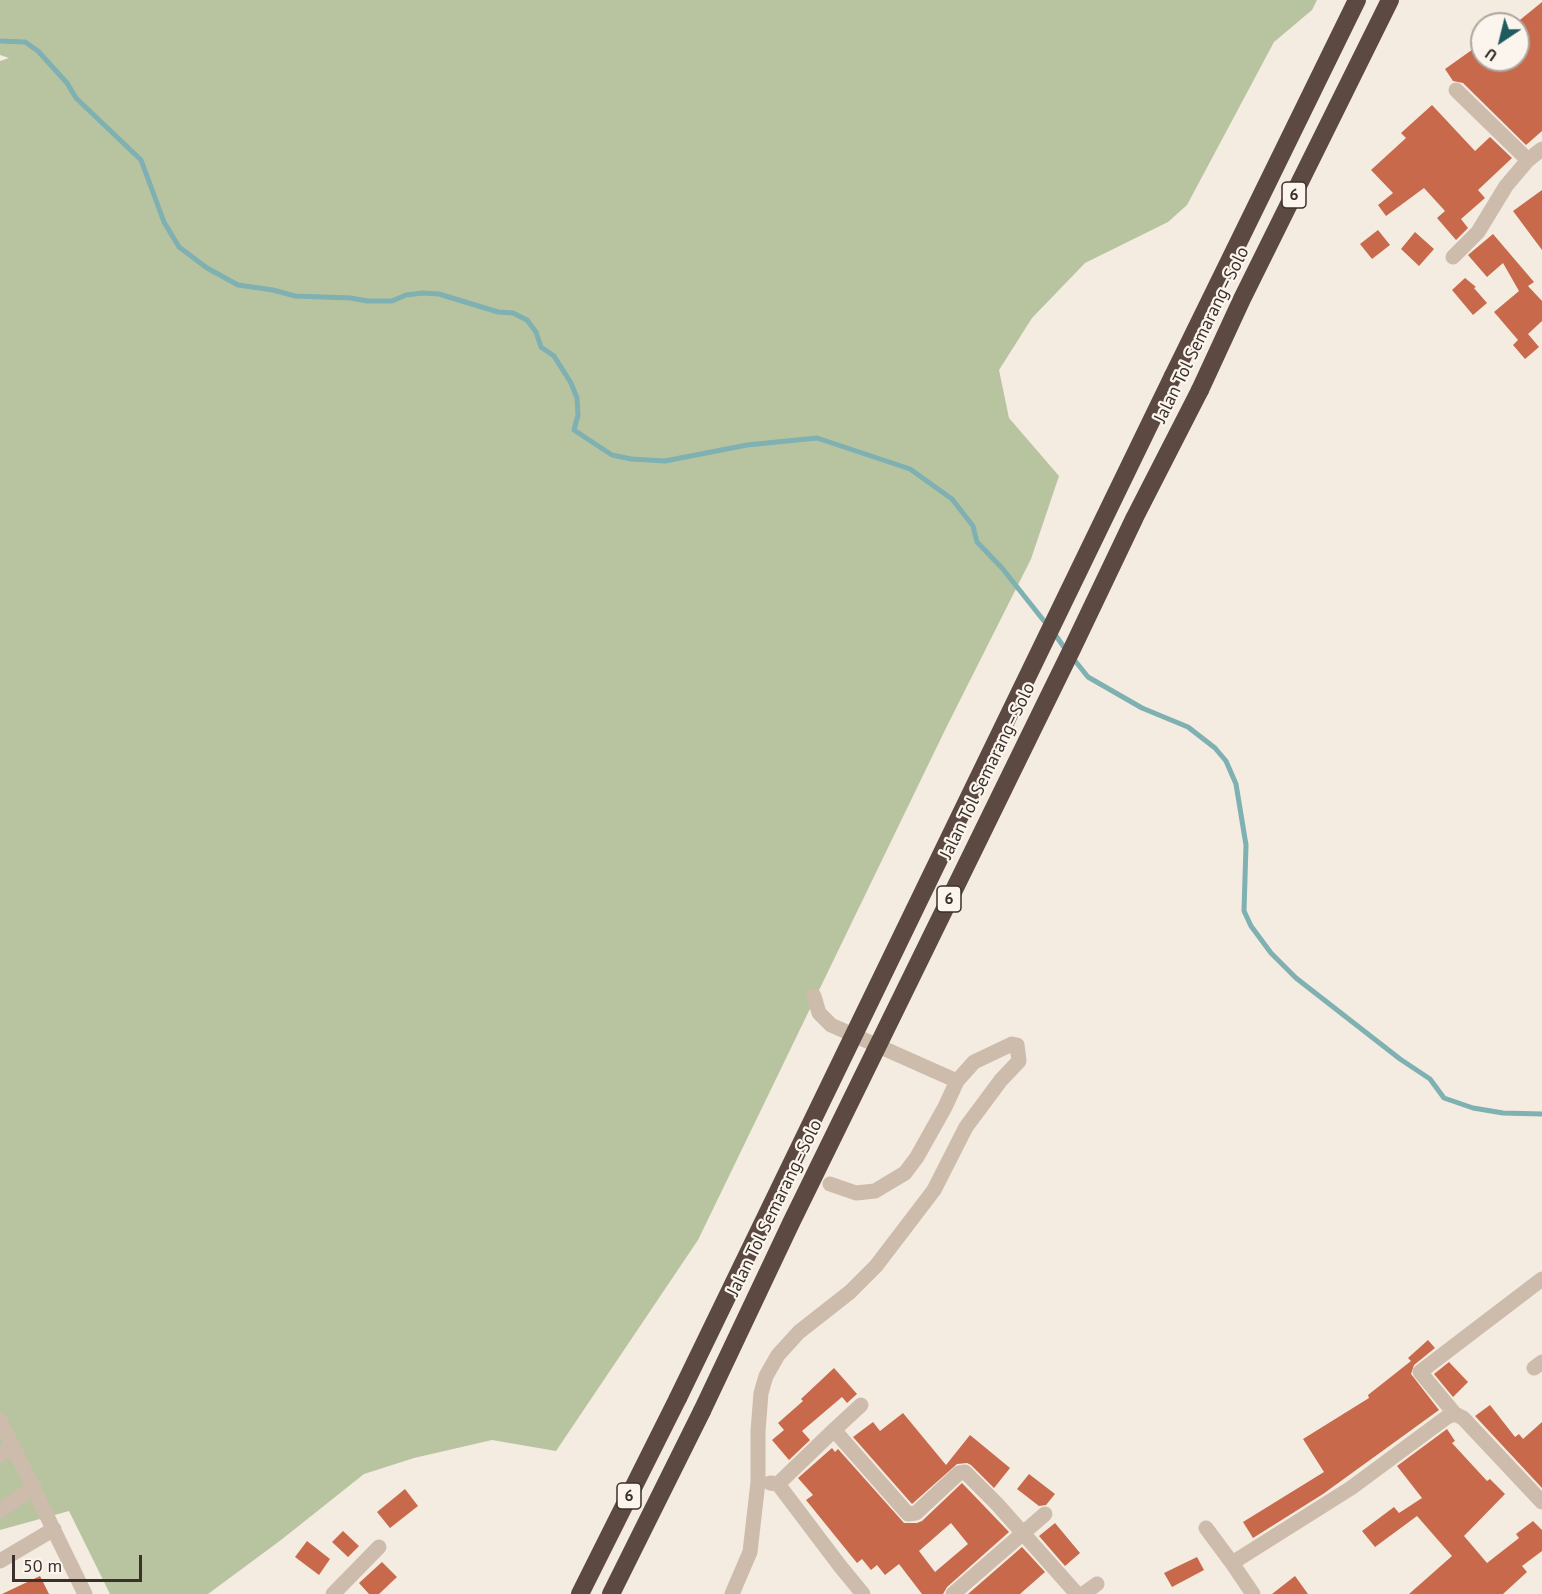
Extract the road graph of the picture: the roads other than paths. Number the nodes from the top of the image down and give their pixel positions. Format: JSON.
{"nodes":[{"id":1,"x":1357,"y":0,"type":"edge"},
{"id":2,"x":1390,"y":0,"type":"edge"},
{"id":3,"x":1456,"y":90,"type":"dead end"},
{"id":4,"x":1542,"y":149,"type":"edge"},
{"id":5,"x":1528,"y":160,"type":"junction"},
{"id":6,"x":1453,"y":257,"type":"dead end"},
{"id":7,"x":814,"y":996,"type":"dead end"},
{"id":8,"x":957,"y":1081,"type":"junction"},
{"id":9,"x":830,"y":1184,"type":"dead end"},
{"id":10,"x":1542,"y":1279,"type":"edge"},
{"id":11,"x":861,"y":1405,"type":"dead end"},
{"id":12,"x":1455,"y":1414,"type":"junction"},
{"id":13,"x":0,"y":1420,"type":"edge"},
{"id":14,"x":834,"y":1430,"type":"junction"},
{"id":15,"x":13,"y":1445,"type":"junction"},
{"id":16,"x":0,"y":1455,"type":"edge"},
{"id":17,"x":758,"y":1482,"type":"junction"},
{"id":18,"x":778,"y":1484,"type":"junction"},
{"id":19,"x":34,"y":1487,"type":"junction"},
{"id":20,"x":1542,"y":1502,"type":"edge"},
{"id":21,"x":0,"y":1511,"type":"edge"},
{"id":22,"x":1045,"y":1514,"type":"dead end"},
{"id":23,"x":1206,"y":1528,"type":"dead end"},
{"id":24,"x":54,"y":1529,"type":"junction"},
{"id":25,"x":1022,"y":1533,"type":"junction"},
{"id":26,"x":380,"y":1547,"type":"dead end"},
{"id":27,"x":0,"y":1561,"type":"edge"},
{"id":28,"x":1232,"y":1563,"type":"junction"},
{"id":29,"x":1097,"y":1584,"type":"dead end"},
{"id":30,"x":735,"y":1593,"type":"edge"},
{"id":31,"x":85,"y":1594,"type":"edge"},
{"id":32,"x":333,"y":1594,"type":"edge"},
{"id":33,"x":580,"y":1594,"type":"edge"},
{"id":34,"x":610,"y":1594,"type":"edge"},
{"id":35,"x":863,"y":1594,"type":"edge"},
{"id":36,"x":953,"y":1594,"type":"edge"},
{"id":37,"x":1077,"y":1594,"type":"edge"},
{"id":38,"x":1083,"y":1594,"type":"edge"},
{"id":39,"x":1253,"y":1594,"type":"edge"}],
"edges":[{"from":1,"to":33,"type":"highway","name":"Jalan Tol Semarang–Solo","number":"6","bridge":true},
{"from":2,"to":34,"type":"highway","name":"Jalan Tol Semarang–Solo","number":"6","bridge":true},
{"from":3,"to":5,"type":"street"},
{"from":4,"to":5,"type":"street"},
{"from":5,"to":6,"type":"street"},
{"from":7,"to":8,"type":"street"},
{"from":8,"to":9,"type":"street"},
{"from":8,"to":17,"type":"street"},
{"from":10,"to":12,"type":"street"},
{"from":11,"to":14,"type":"street"},
{"from":12,"to":20,"type":"street"},
{"from":12,"to":28,"type":"street"},
{"from":13,"to":15,"type":"street"},
{"from":14,"to":18,"type":"street"},
{"from":14,"to":25,"type":"street"},
{"from":15,"to":16,"type":"street"},
{"from":15,"to":19,"type":"street"},
{"from":17,"to":18,"type":"street"},
{"from":17,"to":30,"type":"street"},
{"from":18,"to":35,"type":"street"},
{"from":19,"to":21,"type":"street"},
{"from":19,"to":24,"type":"street"},
{"from":22,"to":25,"type":"street"},
{"from":23,"to":28,"type":"street"},
{"from":24,"to":27,"type":"street"},
{"from":24,"to":31,"type":"street"},
{"from":25,"to":36,"type":"street"},
{"from":25,"to":37,"type":"street"},
{"from":26,"to":32,"type":"street"},
{"from":28,"to":39,"type":"street"},
{"from":29,"to":38,"type":"street"}]}
